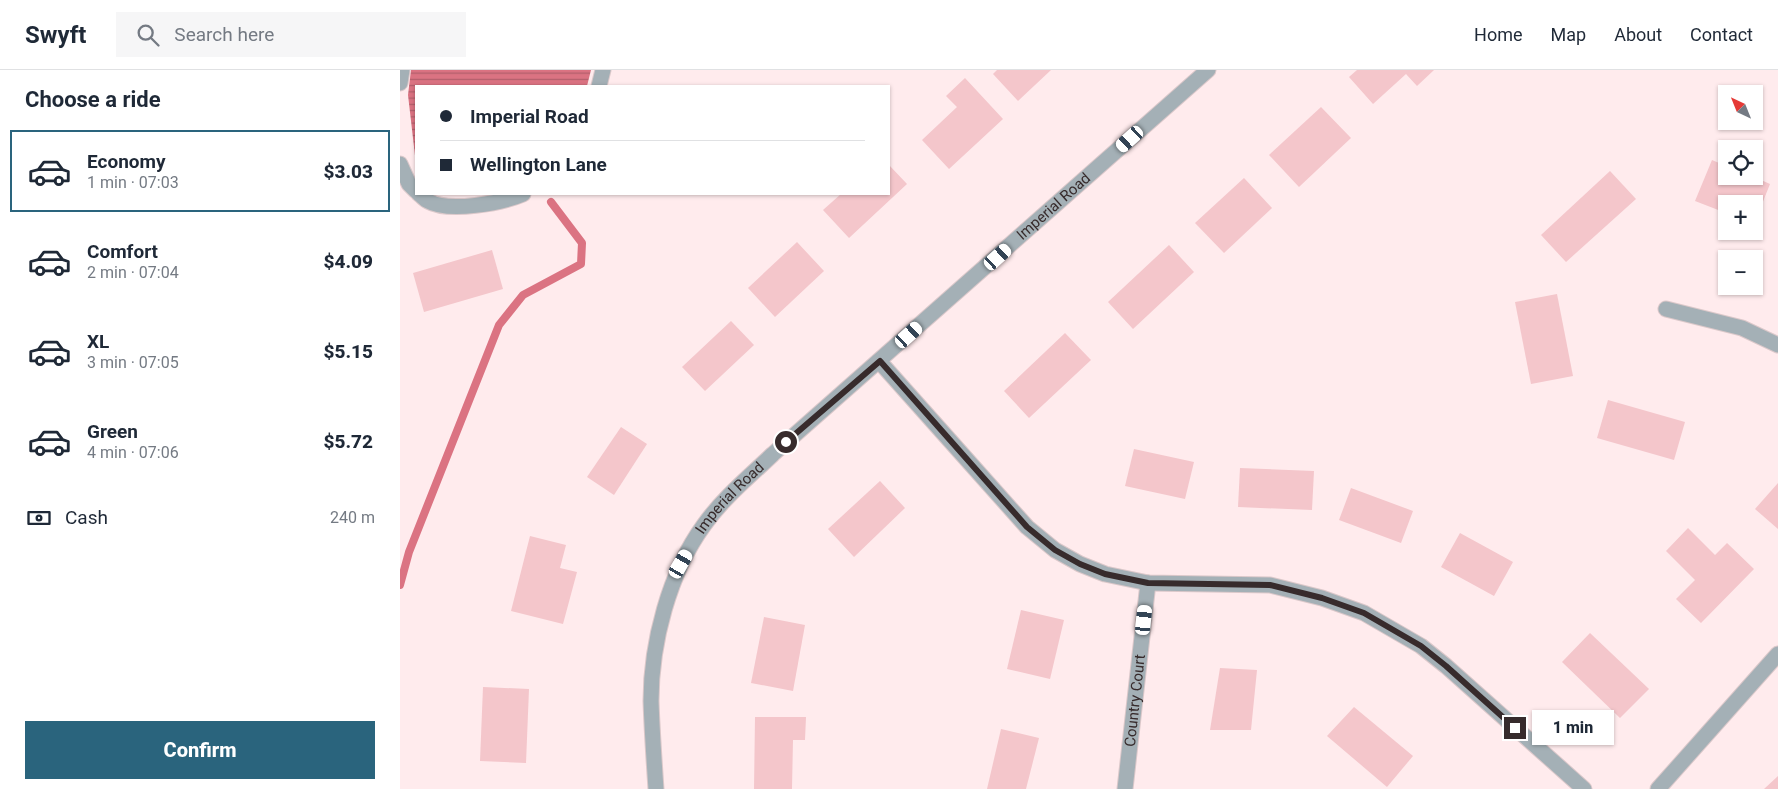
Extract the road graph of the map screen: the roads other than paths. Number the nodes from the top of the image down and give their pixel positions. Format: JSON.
{"nodes":[{"id":1,"x":402,"y":70,"type":"edge"},
{"id":2,"x":603,"y":70,"type":"edge"},
{"id":3,"x":1204,"y":71,"type":"edge"},
{"id":4,"x":400,"y":83,"type":"edge"},
{"id":5,"x":598,"y":85,"type":"edge"},
{"id":6,"x":400,"y":164,"type":"edge"},
{"id":7,"x":415,"y":190,"type":"edge"},
{"id":8,"x":420,"y":195,"type":"edge"},
{"id":9,"x":520,"y":195,"type":"edge"},
{"id":10,"x":1666,"y":309,"type":"dead end"},
{"id":11,"x":1778,"y":345,"type":"edge"},
{"id":12,"x":880,"y":361,"type":"junction"},
{"id":13,"x":1148,"y":583,"type":"junction"},
{"id":14,"x":1778,"y":654,"type":"edge"},
{"id":15,"x":656,"y":789,"type":"edge"},
{"id":16,"x":1125,"y":789,"type":"edge"},
{"id":17,"x":1584,"y":789,"type":"edge"},
{"id":18,"x":1658,"y":789,"type":"edge"}],
"edges":[{"from":1,"to":4,"type":"street"},
{"from":2,"to":5,"type":"street"},
{"from":3,"to":12,"type":"street","name":"Imperial Road"},
{"from":6,"to":7,"type":"street"},
{"from":8,"to":9,"type":"street"},
{"from":10,"to":11,"type":"street"},
{"from":12,"to":13,"type":"street"},
{"from":12,"to":15,"type":"street","name":"Imperial Road"},
{"from":13,"to":16,"type":"street","name":"Country Court"},
{"from":13,"to":17,"type":"street"},
{"from":14,"to":18,"type":"street"}]}
